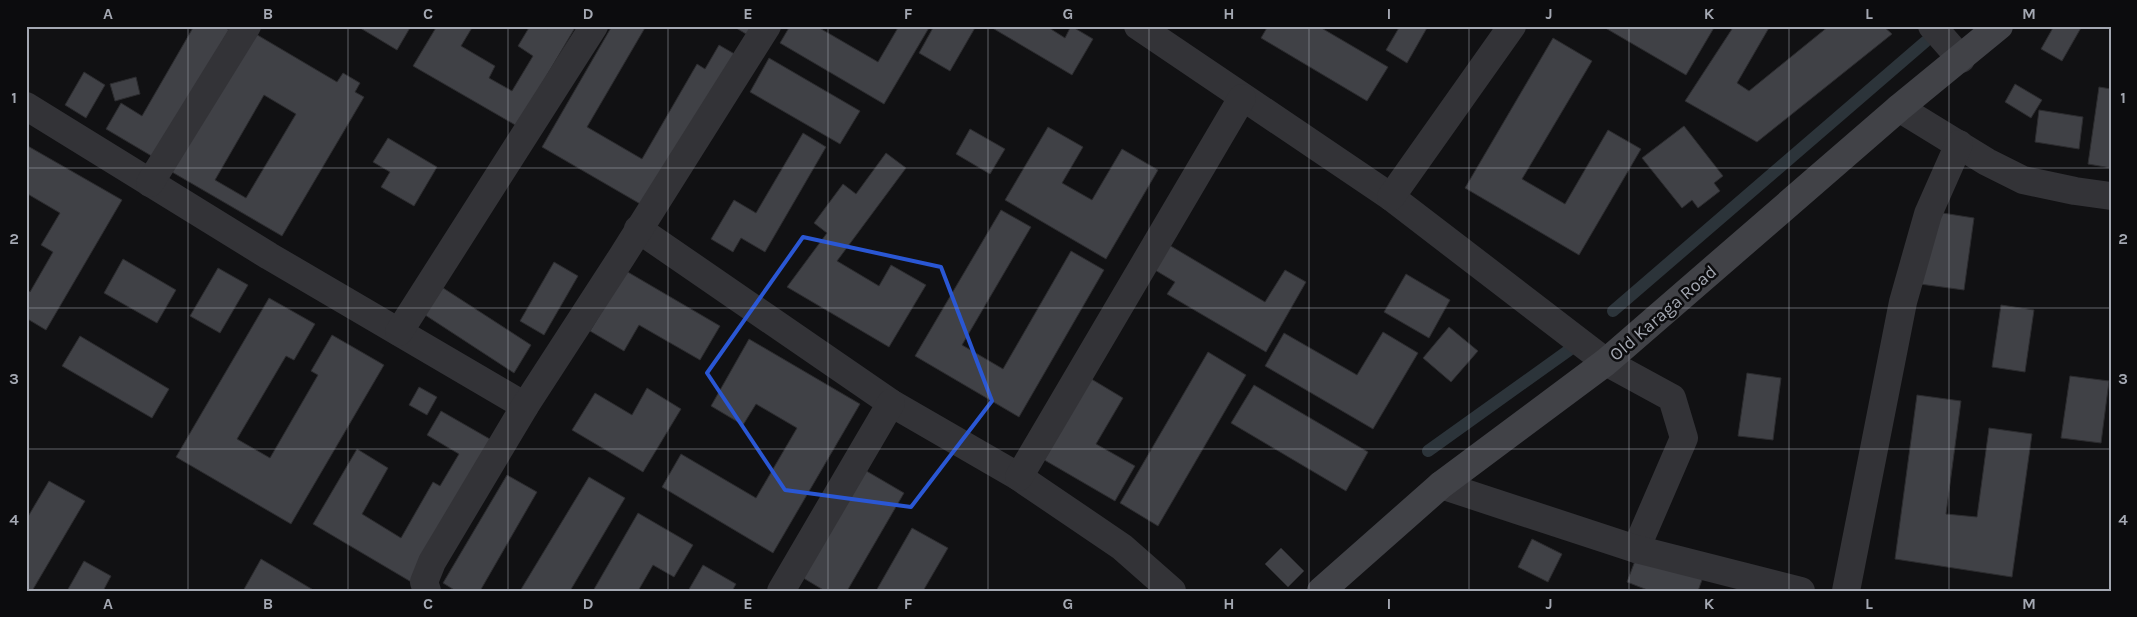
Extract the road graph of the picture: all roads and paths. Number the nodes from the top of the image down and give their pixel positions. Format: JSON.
{"nodes":[{"id":1,"x":247,"y":26,"type":"edge"},
{"id":2,"x":594,"y":26,"type":"edge"},
{"id":3,"x":767,"y":26,"type":"edge"},
{"id":4,"x":1138,"y":26,"type":"edge"},
{"id":5,"x":1512,"y":26,"type":"edge"},
{"id":6,"x":1932,"y":26,"type":"edge"},
{"id":7,"x":1999,"y":26,"type":"edge"},
{"id":8,"x":1961,"y":59,"type":"junction"},
{"id":9,"x":1242,"y":98,"type":"junction"},
{"id":10,"x":26,"y":106,"type":"edge"},
{"id":11,"x":1899,"y":108,"type":"junction"},
{"id":12,"x":1959,"y":144,"type":"junction"},
{"id":13,"x":150,"y":183,"type":"junction"},
{"id":14,"x":2111,"y":196,"type":"edge"},
{"id":15,"x":1391,"y":197,"type":"junction"},
{"id":16,"x":638,"y":229,"type":"junction"},
{"id":17,"x":399,"y":332,"type":"junction"},
{"id":18,"x":1606,"y":362,"type":"junction"},
{"id":19,"x":891,"y":403,"type":"junction"},
{"id":20,"x":525,"y":406,"type":"junction"},
{"id":21,"x":1019,"y":477,"type":"junction"},
{"id":22,"x":1442,"y":485,"type":"junction"},
{"id":23,"x":1636,"y":550,"type":"junction"},
{"id":24,"x":428,"y":591,"type":"edge"},
{"id":25,"x":780,"y":591,"type":"edge"},
{"id":26,"x":1172,"y":591,"type":"edge"},
{"id":27,"x":1321,"y":591,"type":"edge"},
{"id":28,"x":1801,"y":591,"type":"edge"},
{"id":29,"x":1846,"y":591,"type":"edge"}],
"edges":[{"from":1,"to":13,"type":"street"},
{"from":2,"to":17,"type":"street"},
{"from":3,"to":16,"type":"street"},
{"from":4,"to":9,"type":"street"},
{"from":5,"to":15,"type":"street"},
{"from":6,"to":8,"type":"street"},
{"from":7,"to":8,"type":"street","name":"Old Karaga Road"},
{"from":8,"to":11,"type":"street","name":"Old Karaga Road"},
{"from":9,"to":15,"type":"street"},
{"from":9,"to":21,"type":"street"},
{"from":10,"to":13,"type":"street"},
{"from":11,"to":12,"type":"street"},
{"from":11,"to":18,"type":"street","name":"Old Karaga Road"},
{"from":12,"to":14,"type":"street"},
{"from":12,"to":29,"type":"street"},
{"from":13,"to":17,"type":"street"},
{"from":15,"to":18,"type":"street"},
{"from":16,"to":19,"type":"street"},
{"from":16,"to":20,"type":"street"},
{"from":17,"to":20,"type":"street"},
{"from":18,"to":22,"type":"street","name":"Old Karaga Road"},
{"from":18,"to":23,"type":"street"},
{"from":19,"to":21,"type":"street"},
{"from":19,"to":25,"type":"street"},
{"from":20,"to":24,"type":"street"},
{"from":21,"to":26,"type":"street"},
{"from":22,"to":23,"type":"street"},
{"from":22,"to":27,"type":"street","name":"Old Karaga Road"},
{"from":23,"to":28,"type":"street"}]}
